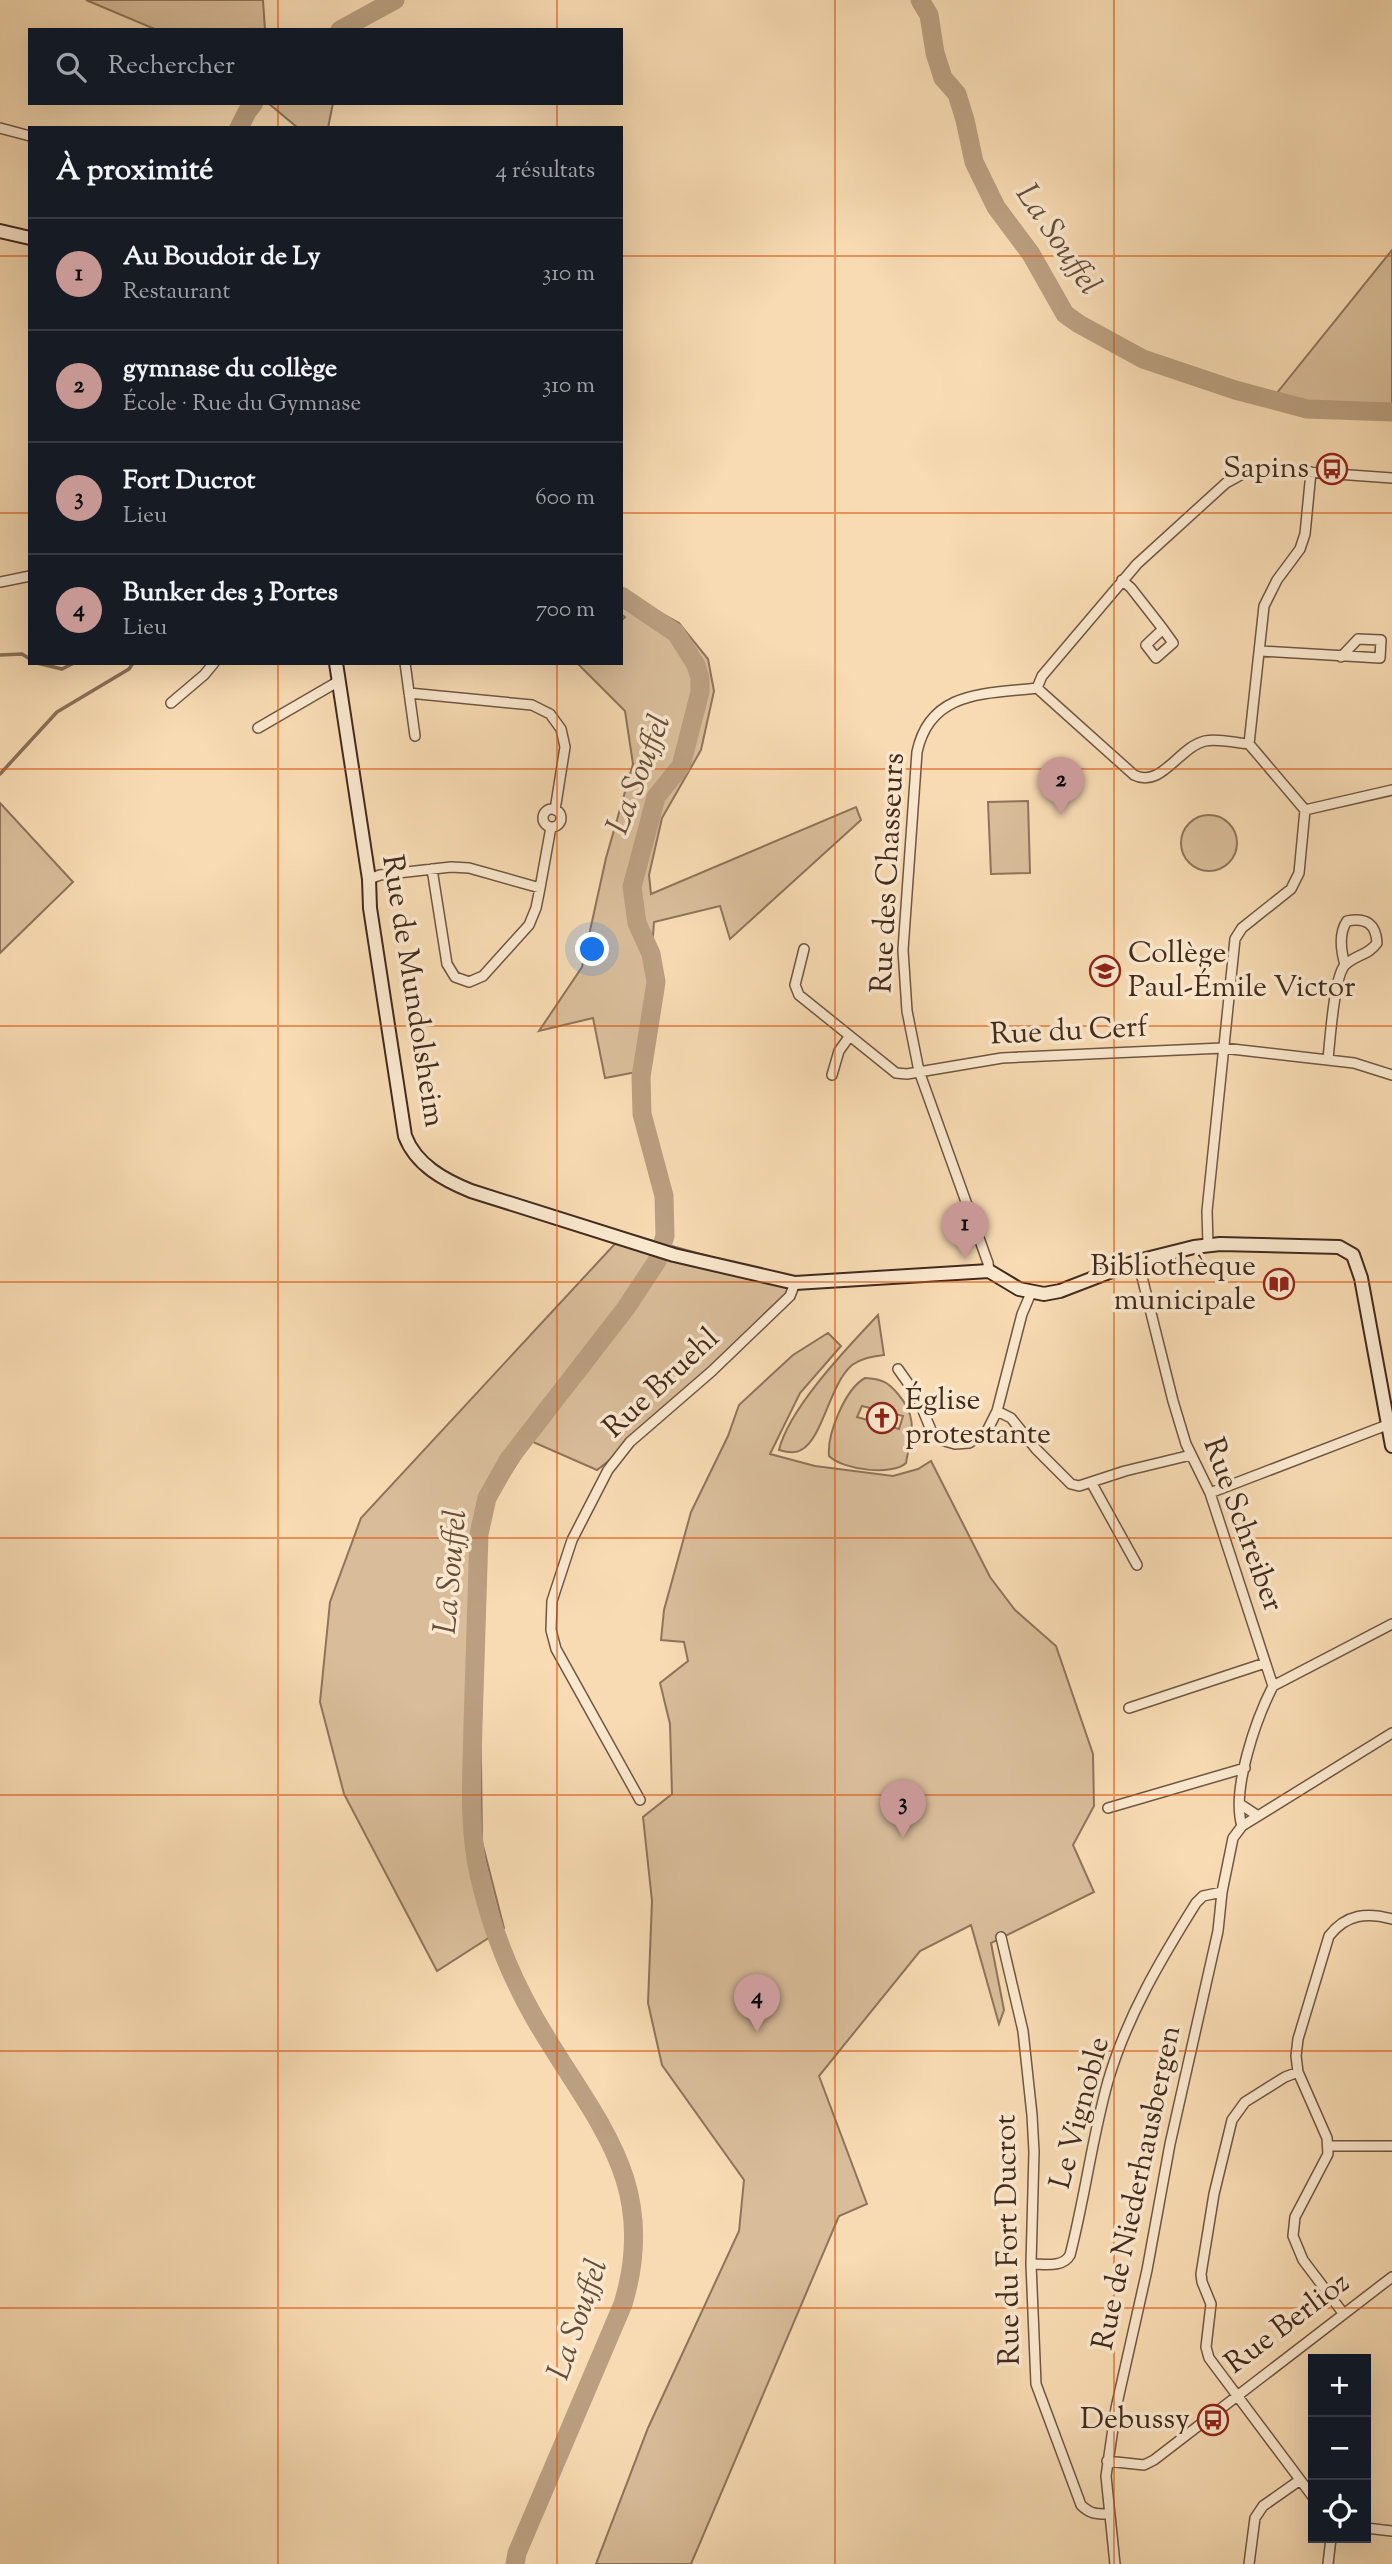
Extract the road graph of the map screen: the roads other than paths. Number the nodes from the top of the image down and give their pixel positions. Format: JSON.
{"nodes":[{"id":1,"x":0,"y":128,"type":"edge"},
{"id":2,"x":28,"y":135,"type":"edge"},
{"id":3,"x":0,"y":232,"type":"edge"},
{"id":4,"x":28,"y":238,"type":"edge"},
{"id":5,"x":1311,"y":472,"type":"junction"},
{"id":6,"x":1392,"y":478,"type":"edge"},
{"id":7,"x":28,"y":576,"type":"edge"},
{"id":8,"x":1122,"y":580,"type":"junction"},
{"id":9,"x":0,"y":582,"type":"edge"},
{"id":10,"x":1163,"y":629,"type":"dead end"},
{"id":11,"x":1261,"y":651,"type":"junction"},
{"id":12,"x":1341,"y":657,"type":"dead end"},
{"id":13,"x":212,"y":665,"type":"edge"},
{"id":14,"x":336,"y":665,"type":"edge"},
{"id":15,"x":405,"y":665,"type":"edge"},
{"id":16,"x":339,"y":681,"type":"junction"},
{"id":17,"x":1037,"y":688,"type":"junction"},
{"id":18,"x":409,"y":693,"type":"junction"},
{"id":19,"x":171,"y":703,"type":"dead end"},
{"id":20,"x":258,"y":729,"type":"dead end"},
{"id":21,"x":415,"y":737,"type":"dead end"},
{"id":22,"x":1249,"y":744,"type":"junction"},
{"id":23,"x":1392,"y":790,"type":"edge"},
{"id":24,"x":1305,"y":810,"type":"junction"},
{"id":25,"x":432,"y":869,"type":"junction"},
{"id":26,"x":369,"y":879,"type":"junction"},
{"id":27,"x":540,"y":888,"type":"junction"},
{"id":28,"x":804,"y":949,"type":"dead end"},
{"id":29,"x":1345,"y":965,"type":"junction"},
{"id":30,"x":849,"y":1037,"type":"junction"},
{"id":31,"x":1223,"y":1048,"type":"junction"},
{"id":32,"x":1328,"y":1059,"type":"junction"},
{"id":33,"x":919,"y":1071,"type":"junction"},
{"id":34,"x":832,"y":1075,"type":"dead end"},
{"id":35,"x":1392,"y":1075,"type":"edge"},
{"id":36,"x":1208,"y":1245,"type":"junction"},
{"id":37,"x":1138,"y":1261,"type":"junction"},
{"id":38,"x":989,"y":1271,"type":"junction"},
{"id":39,"x":795,"y":1283,"type":"junction"},
{"id":40,"x":1031,"y":1293,"type":"junction"},
{"id":41,"x":898,"y":1369,"type":"dead end"},
{"id":42,"x":997,"y":1410,"type":"junction"},
{"id":43,"x":1387,"y":1425,"type":"junction"},
{"id":44,"x":1392,"y":1446,"type":"edge"},
{"id":45,"x":1191,"y":1455,"type":"junction"},
{"id":46,"x":1091,"y":1482,"type":"junction"},
{"id":47,"x":1210,"y":1493,"type":"junction"},
{"id":48,"x":1137,"y":1564,"type":"dead end"},
{"id":49,"x":1392,"y":1624,"type":"edge"},
{"id":50,"x":1265,"y":1663,"type":"junction"},
{"id":51,"x":1273,"y":1686,"type":"junction"},
{"id":52,"x":1129,"y":1708,"type":"dead end"},
{"id":53,"x":1392,"y":1733,"type":"edge"},
{"id":54,"x":1245,"y":1768,"type":"junction"},
{"id":55,"x":640,"y":1800,"type":"dead end"},
{"id":56,"x":1240,"y":1804,"type":"junction"},
{"id":57,"x":1108,"y":1808,"type":"dead end"},
{"id":58,"x":1258,"y":1816,"type":"junction"},
{"id":59,"x":1242,"y":1826,"type":"junction"},
{"id":60,"x":1222,"y":1892,"type":"junction"},
{"id":61,"x":1392,"y":1919,"type":"edge"},
{"id":62,"x":1001,"y":1937,"type":"dead end"},
{"id":63,"x":1298,"y":2072,"type":"junction"},
{"id":64,"x":1329,"y":2146,"type":"junction"},
{"id":65,"x":1392,"y":2146,"type":"edge"},
{"id":66,"x":1031,"y":2264,"type":"junction"},
{"id":67,"x":1392,"y":2277,"type":"edge"},
{"id":68,"x":1343,"y":2313,"type":"junction"},
{"id":69,"x":1235,"y":2395,"type":"junction"},
{"id":70,"x":1107,"y":2461,"type":"junction"},
{"id":71,"x":1300,"y":2480,"type":"junction"},
{"id":72,"x":1308,"y":2490,"type":"edge"},
{"id":73,"x":1108,"y":2514,"type":"junction"},
{"id":74,"x":1371,"y":2529,"type":"edge"},
{"id":75,"x":1392,"y":2531,"type":"edge"},
{"id":76,"x":1330,"y":2543,"type":"edge"},
{"id":77,"x":1115,"y":2564,"type":"edge"},
{"id":78,"x":1249,"y":2564,"type":"edge"},
{"id":79,"x":1328,"y":2564,"type":"edge"}],
"edges":[{"from":1,"to":2,"type":"street"},
{"from":3,"to":4,"type":"street"},
{"from":5,"to":6,"type":"street"},
{"from":5,"to":8,"type":"street"},
{"from":5,"to":11,"type":"street"},
{"from":7,"to":9,"type":"street"},
{"from":8,"to":10,"type":"street"},
{"from":8,"to":17,"type":"street"},
{"from":11,"to":12,"type":"street"},
{"from":11,"to":22,"type":"street"},
{"from":13,"to":19,"type":"street"},
{"from":14,"to":16,"type":"street","name":"Rue de Mundolsheim"},
{"from":15,"to":18,"type":"street"},
{"from":16,"to":20,"type":"street"},
{"from":16,"to":26,"type":"street","name":"Rue de Mundolsheim"},
{"from":17,"to":22,"type":"street"},
{"from":17,"to":33,"type":"street","name":"Rue des Chasseurs"},
{"from":18,"to":21,"type":"street"},
{"from":18,"to":27,"type":"street"},
{"from":22,"to":24,"type":"street"},
{"from":23,"to":24,"type":"street"},
{"from":24,"to":31,"type":"street"},
{"from":25,"to":26,"type":"street"},
{"from":25,"to":27,"type":"street"},
{"from":25,"to":27,"type":"street"},
{"from":26,"to":39,"type":"street","name":"Rue de Mundolsheim"},
{"from":28,"to":30,"type":"street","name":"Rue du Cerf"},
{"from":29,"to":29,"type":"street"},
{"from":29,"to":32,"type":"street"},
{"from":30,"to":33,"type":"street","name":"Rue du Cerf"},
{"from":30,"to":34,"type":"street"},
{"from":31,"to":32,"type":"street","name":"Rue du Cerf"},
{"from":31,"to":33,"type":"street","name":"Rue du Cerf"},
{"from":31,"to":36,"type":"street"},
{"from":32,"to":35,"type":"street","name":"Rue du Cerf"},
{"from":33,"to":38,"type":"street","name":"Rue des Chasseurs"},
{"from":36,"to":37,"type":"street"},
{"from":36,"to":43,"type":"street"},
{"from":37,"to":40,"type":"street"},
{"from":37,"to":45,"type":"street","name":"Rue Schreiber"},
{"from":38,"to":39,"type":"street","name":"Rue de Mundolsheim"},
{"from":38,"to":40,"type":"street"},
{"from":39,"to":55,"type":"street","name":"Rue Bruehl"},
{"from":40,"to":42,"type":"street"},
{"from":41,"to":42,"type":"street"},
{"from":42,"to":46,"type":"street"},
{"from":43,"to":44,"type":"street"},
{"from":43,"to":47,"type":"street"},
{"from":45,"to":46,"type":"street"},
{"from":45,"to":47,"type":"street","name":"Rue Schreiber"},
{"from":46,"to":48,"type":"street"},
{"from":47,"to":50,"type":"street","name":"Rue Schreiber"},
{"from":49,"to":51,"type":"street"},
{"from":50,"to":51,"type":"street","name":"Rue Schreiber"},
{"from":50,"to":52,"type":"street"},
{"from":51,"to":54,"type":"street"},
{"from":53,"to":58,"type":"street"},
{"from":54,"to":56,"type":"street"},
{"from":54,"to":57,"type":"street"},
{"from":56,"to":58,"type":"street"},
{"from":56,"to":59,"type":"street"},
{"from":58,"to":59,"type":"street"},
{"from":59,"to":60,"type":"street","name":"Rue de Niederhausbergen"},
{"from":60,"to":66,"type":"street","name":"Le Vignoble"},
{"from":60,"to":70,"type":"street","name":"Rue de Niederhausbergen"},
{"from":61,"to":63,"type":"street"},
{"from":62,"to":66,"type":"street","name":"Rue du Fort Ducrot"},
{"from":63,"to":64,"type":"street"},
{"from":63,"to":69,"type":"street"},
{"from":64,"to":65,"type":"street"},
{"from":64,"to":68,"type":"street"},
{"from":66,"to":73,"type":"street","name":"Rue du Fort Ducrot"},
{"from":67,"to":68,"type":"street","name":"Rue Berlioz"},
{"from":68,"to":69,"type":"street","name":"Rue Berlioz"},
{"from":69,"to":70,"type":"street","name":"Rue Berlioz"},
{"from":69,"to":71,"type":"street"},
{"from":70,"to":73,"type":"street","name":"Rue de Niederhausbergen"},
{"from":71,"to":72,"type":"street"},
{"from":71,"to":78,"type":"street"},
{"from":73,"to":77,"type":"street","name":"Rue de Niederhausbergen"},
{"from":74,"to":75,"type":"street"},
{"from":76,"to":79,"type":"street"}]}
